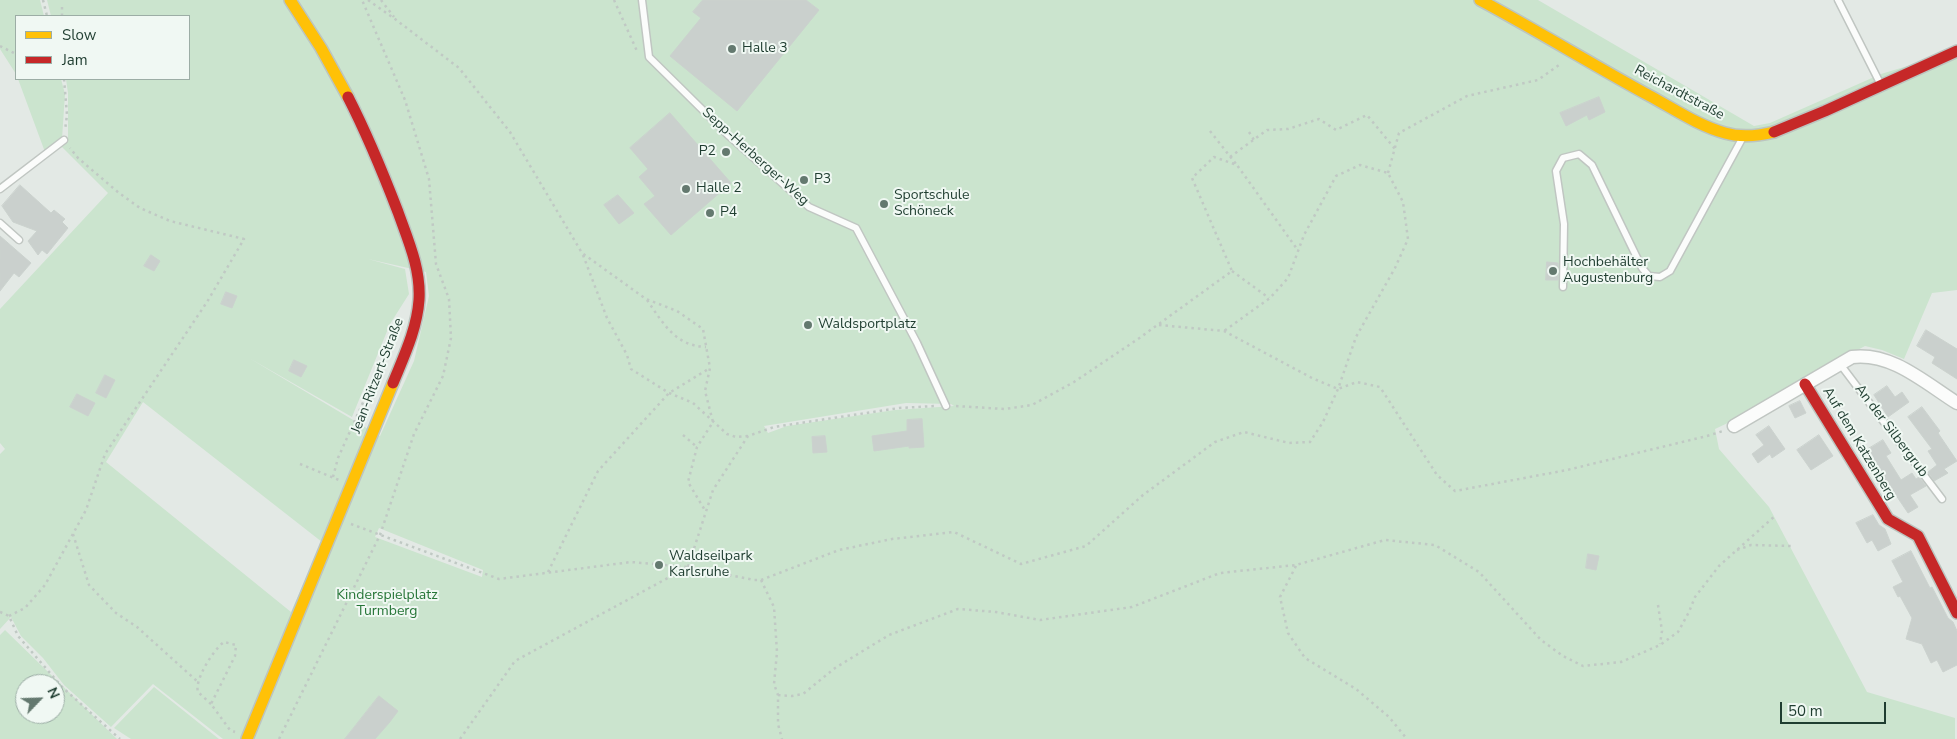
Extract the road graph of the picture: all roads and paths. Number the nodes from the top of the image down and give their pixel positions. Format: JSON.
{"nodes":[{"id":1,"x":43,"y":0,"type":"edge"},
{"id":2,"x":290,"y":0,"type":"edge"},
{"id":3,"x":368,"y":0,"type":"edge"},
{"id":4,"x":381,"y":0,"type":"edge"},
{"id":5,"x":642,"y":0,"type":"edge"},
{"id":6,"x":1838,"y":0,"type":"edge"},
{"id":7,"x":1482,"y":1,"type":"edge"},
{"id":8,"x":62,"y":3,"type":"dead end"},
{"id":9,"x":47,"y":15,"type":"edge"},
{"id":10,"x":61,"y":15,"type":"edge"},
{"id":11,"x":395,"y":19,"type":"junction"},
{"id":12,"x":0,"y":46,"type":"edge"},
{"id":13,"x":1957,"y":50,"type":"edge"},
{"id":14,"x":15,"y":54,"type":"edge"},
{"id":15,"x":1566,"y":66,"type":"dead end"},
{"id":16,"x":64,"y":80,"type":"edge"},
{"id":17,"x":1881,"y":86,"type":"junction"},
{"id":18,"x":1210,"y":131,"type":"dead end"},
{"id":19,"x":1248,"y":132,"type":"dead end"},
{"id":20,"x":1743,"y":136,"type":"junction"},
{"id":21,"x":64,"y":140,"type":"junction"},
{"id":22,"x":1254,"y":140,"type":"junction"},
{"id":23,"x":1395,"y":149,"type":"junction"},
{"id":24,"x":1230,"y":157,"type":"junction"},
{"id":25,"x":1239,"y":168,"type":"junction"},
{"id":26,"x":1388,"y":173,"type":"junction"},
{"id":27,"x":0,"y":189,"type":"edge"},
{"id":28,"x":0,"y":223,"type":"edge"},
{"id":29,"x":19,"y":240,"type":"dead end"},
{"id":30,"x":1298,"y":249,"type":"junction"},
{"id":31,"x":582,"y":253,"type":"junction"},
{"id":32,"x":1232,"y":271,"type":"junction"},
{"id":33,"x":1563,"y":287,"type":"dead end"},
{"id":34,"x":646,"y":299,"type":"junction"},
{"id":35,"x":1269,"y":299,"type":"junction"},
{"id":36,"x":399,"y":323,"type":"dead end"},
{"id":37,"x":1157,"y":324,"type":"junction"},
{"id":38,"x":1224,"y":331,"type":"junction"},
{"id":39,"x":706,"y":347,"type":"junction"},
{"id":40,"x":1840,"y":364,"type":"junction"},
{"id":41,"x":710,"y":368,"type":"junction"},
{"id":42,"x":1805,"y":384,"type":"junction"},
{"id":43,"x":1338,"y":389,"type":"junction"},
{"id":44,"x":669,"y":393,"type":"junction"},
{"id":45,"x":1957,"y":404,"type":"edge"},
{"id":46,"x":946,"y":406,"type":"junction"},
{"id":47,"x":713,"y":422,"type":"junction"},
{"id":48,"x":1734,"y":426,"type":"joint"},
{"id":49,"x":683,"y":435,"type":"dead end"},
{"id":50,"x":748,"y":436,"type":"junction"},
{"id":51,"x":698,"y":447,"type":"junction"},
{"id":52,"x":300,"y":464,"type":"dead end"},
{"id":53,"x":333,"y":477,"type":"junction"},
{"id":54,"x":352,"y":485,"type":"junction"},
{"id":55,"x":1942,"y":499,"type":"dead end"},
{"id":56,"x":706,"y":512,"type":"junction"},
{"id":57,"x":1776,"y":515,"type":"dead end"},
{"id":58,"x":338,"y":519,"type":"junction"},
{"id":59,"x":74,"y":534,"type":"junction"},
{"id":60,"x":380,"y":534,"type":"junction"},
{"id":61,"x":1793,"y":546,"type":"dead end"},
{"id":62,"x":1736,"y":551,"type":"junction"},
{"id":63,"x":1296,"y":565,"type":"junction"},
{"id":64,"x":688,"y":567,"type":"junction"},
{"id":65,"x":548,"y":572,"type":"junction"},
{"id":66,"x":761,"y":580,"type":"junction"},
{"id":67,"x":1658,"y":605,"type":"dead end"},
{"id":68,"x":0,"y":612,"type":"edge"},
{"id":69,"x":1957,"y":612,"type":"edge"},
{"id":70,"x":8,"y":616,"type":"junction"},
{"id":71,"x":1660,"y":646,"type":"junction"},
{"id":72,"x":198,"y":682,"type":"junction"},
{"id":73,"x":778,"y":695,"type":"junction"},
{"id":74,"x":211,"y":704,"type":"junction"},
{"id":75,"x":120,"y":739,"type":"edge"},
{"id":76,"x":247,"y":739,"type":"edge"},
{"id":77,"x":279,"y":739,"type":"edge"},
{"id":78,"x":460,"y":739,"type":"edge"},
{"id":79,"x":782,"y":739,"type":"edge"},
{"id":80,"x":1408,"y":739,"type":"edge"}],
"edges":[{"from":1,"to":9,"type":"path"},
{"from":2,"to":54,"type":"street","name":"Jean-Ritzert-Straße"},
{"from":3,"to":11,"type":"path"},
{"from":4,"to":11,"type":"path"},
{"from":5,"to":46,"type":"lane","name":"Sepp-Herberger-Weg"},
{"from":6,"to":17,"type":"lane"},
{"from":7,"to":20,"type":"street","name":"Reichardtstraße"},
{"from":8,"to":10,"type":"path"},
{"from":11,"to":31,"type":"path"},
{"from":12,"to":14,"type":"path"},
{"from":13,"to":17,"type":"street","name":"Reichardtstraße"},
{"from":15,"to":23,"type":"path"},
{"from":16,"to":21,"type":"path"},
{"from":17,"to":20,"type":"street","name":"Reichardtstraße"},
{"from":18,"to":24,"type":"path"},
{"from":19,"to":22,"type":"path"},
{"from":20,"to":33,"type":"lane"},
{"from":21,"to":27,"type":"lane"},
{"from":21,"to":59,"type":"path"},
{"from":22,"to":23,"type":"path"},
{"from":22,"to":24,"type":"path"},
{"from":23,"to":26,"type":"path"},
{"from":24,"to":25,"type":"path"},
{"from":25,"to":30,"type":"path"},
{"from":25,"to":32,"type":"path"},
{"from":26,"to":30,"type":"path"},
{"from":26,"to":43,"type":"path"},
{"from":28,"to":29,"type":"lane"},
{"from":30,"to":35,"type":"path"},
{"from":31,"to":34,"type":"path"},
{"from":31,"to":44,"type":"path"},
{"from":32,"to":35,"type":"path"},
{"from":32,"to":37,"type":"path"},
{"from":34,"to":39,"type":"path"},
{"from":34,"to":39,"type":"path"},
{"from":35,"to":38,"type":"path"},
{"from":36,"to":53,"type":"path"},
{"from":37,"to":38,"type":"path"},
{"from":37,"to":46,"type":"path"},
{"from":38,"to":43,"type":"path"},
{"from":39,"to":41,"type":"path"},
{"from":40,"to":42,"type":"street"},
{"from":40,"to":45,"type":"street"},
{"from":40,"to":55,"type":"lane","name":"An der Silbergrub"},
{"from":41,"to":44,"type":"path"},
{"from":41,"to":47,"type":"path"},
{"from":42,"to":48,"type":"street"},
{"from":42,"to":69,"type":"street","name":"Auf dem Katzenberg"},
{"from":43,"to":48,"type":"path"},
{"from":43,"to":66,"type":"path"},
{"from":44,"to":47,"type":"path"},
{"from":44,"to":65,"type":"path"},
{"from":46,"to":50,"type":"path"},
{"from":47,"to":50,"type":"path"},
{"from":47,"to":51,"type":"path"},
{"from":49,"to":51,"type":"path"},
{"from":50,"to":56,"type":"path"},
{"from":51,"to":56,"type":"path"},
{"from":52,"to":53,"type":"path"},
{"from":53,"to":54,"type":"path"},
{"from":54,"to":58,"type":"street","name":"Jean-Ritzert-Straße"},
{"from":56,"to":64,"type":"path"},
{"from":57,"to":62,"type":"path"},
{"from":58,"to":60,"type":"path"},
{"from":58,"to":76,"type":"street","name":"Jean-Ritzert-Straße"},
{"from":59,"to":70,"type":"path"},
{"from":59,"to":72,"type":"path"},
{"from":60,"to":65,"type":"path"},
{"from":60,"to":77,"type":"path"},
{"from":61,"to":62,"type":"path"},
{"from":62,"to":71,"type":"path"},
{"from":63,"to":71,"type":"path"},
{"from":63,"to":73,"type":"path"},
{"from":63,"to":80,"type":"path"},
{"from":64,"to":65,"type":"path"},
{"from":64,"to":66,"type":"path"},
{"from":64,"to":78,"type":"path"},
{"from":66,"to":73,"type":"path"},
{"from":67,"to":71,"type":"path"},
{"from":68,"to":70,"type":"path"},
{"from":70,"to":75,"type":"path"},
{"from":72,"to":74,"type":"path"},
{"from":72,"to":74,"type":"path"},
{"from":73,"to":79,"type":"path"},
{"from":74,"to":76,"type":"path"}]}
